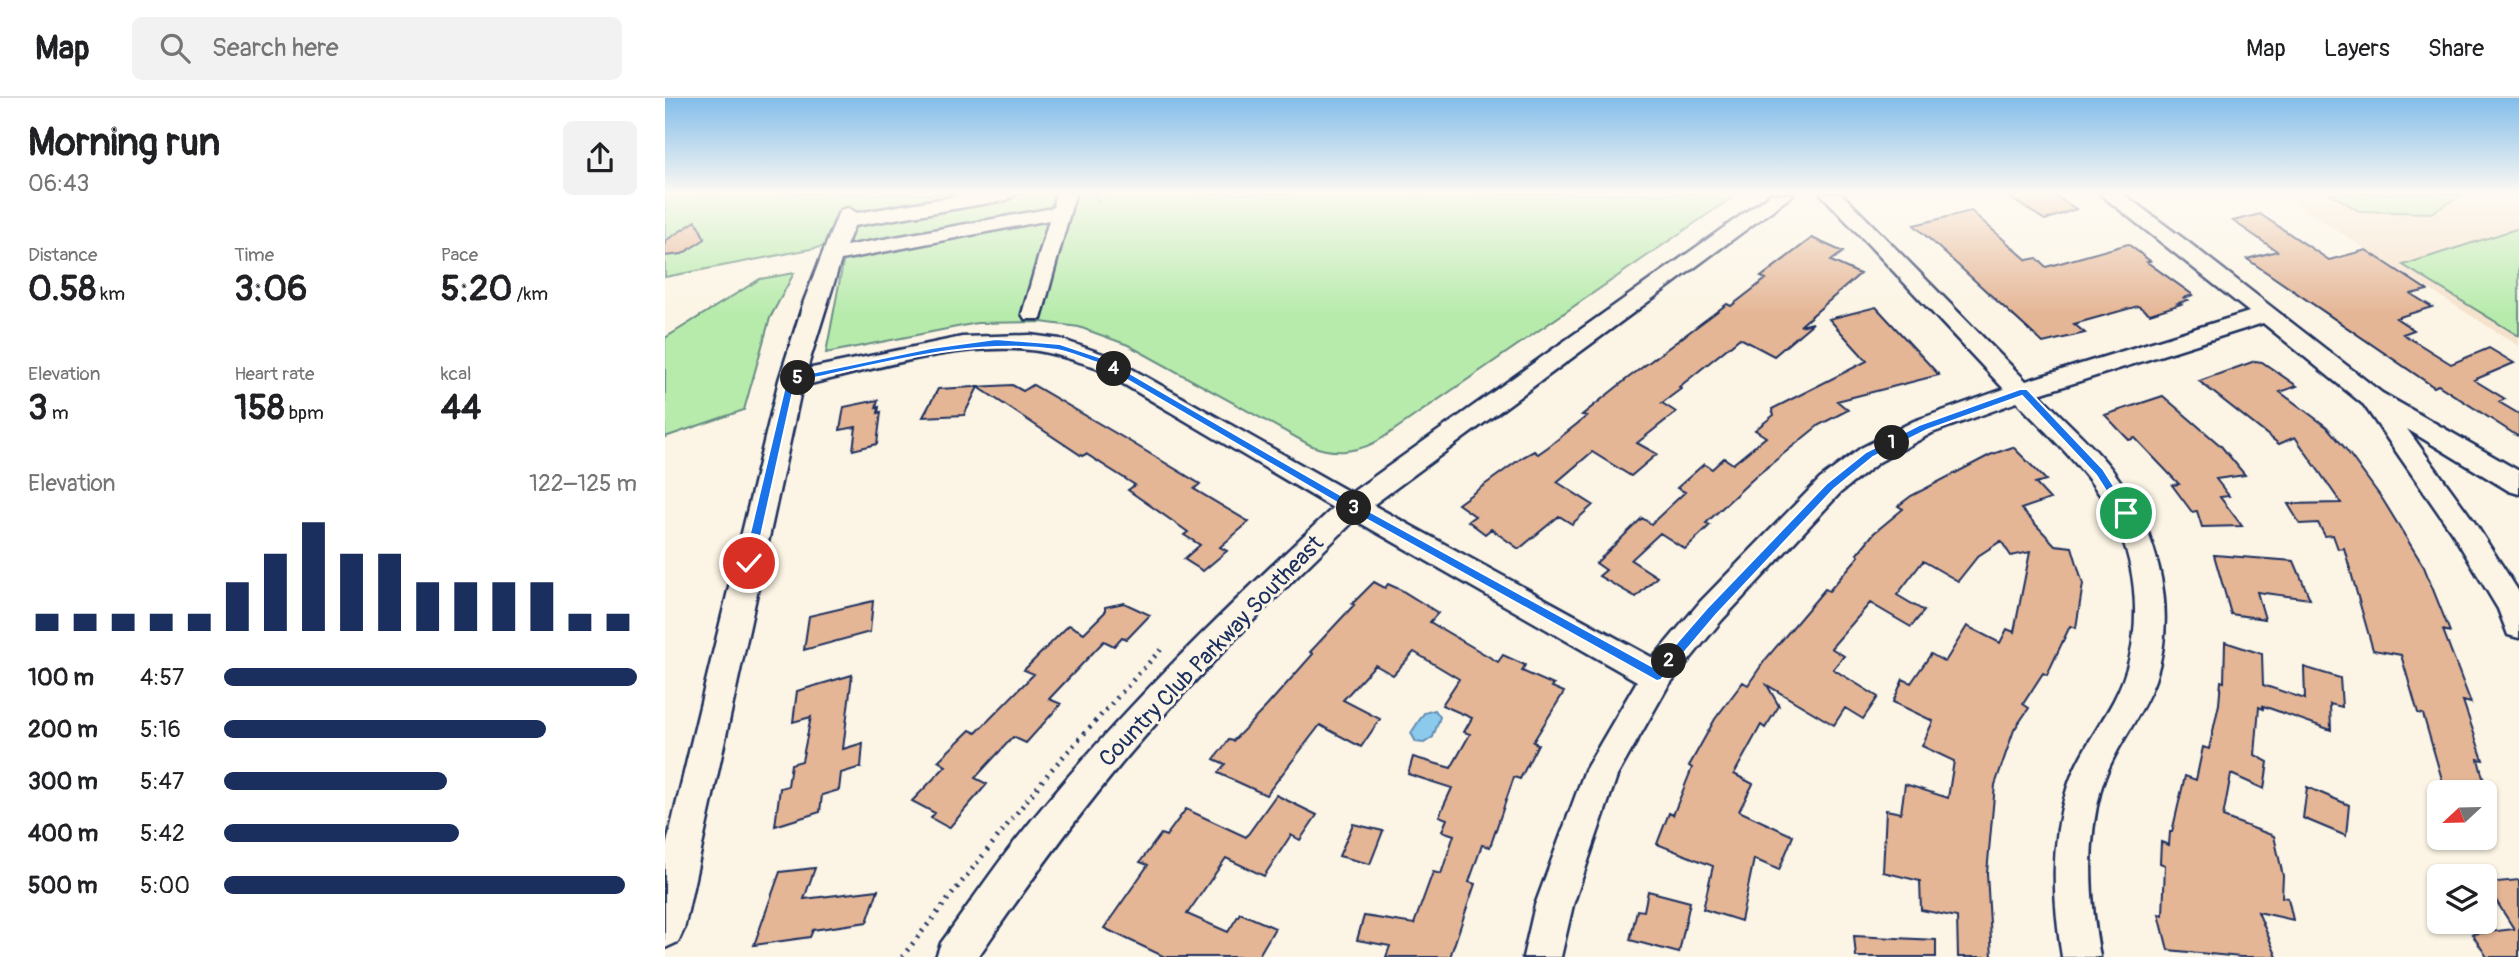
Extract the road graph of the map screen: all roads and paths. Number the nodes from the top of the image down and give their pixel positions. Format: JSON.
{"nodes":[{"id":1,"x":840,"y":234,"type":"edge"},
{"id":2,"x":925,"y":234,"type":"edge"},
{"id":3,"x":1055,"y":234,"type":"edge"},
{"id":4,"x":1728,"y":234,"type":"edge"},
{"id":5,"x":1870,"y":234,"type":"edge"},
{"id":6,"x":2166,"y":234,"type":"edge"},
{"id":7,"x":832,"y":255,"type":"junction"},
{"id":8,"x":1033,"y":314,"type":"junction"},
{"id":9,"x":2267,"y":314,"type":"junction"},
{"id":10,"x":993,"y":343,"type":"junction"},
{"id":11,"x":1061,"y":347,"type":"junction"},
{"id":12,"x":791,"y":380,"type":"junction"},
{"id":13,"x":2023,"y":391,"type":"junction"},
{"id":14,"x":2373,"y":399,"type":"junction"},
{"id":15,"x":2519,"y":484,"type":"edge"},
{"id":16,"x":1352,"y":506,"type":"junction"},
{"id":17,"x":2519,"y":626,"type":"edge"},
{"id":18,"x":1657,"y":676,"type":"junction"},
{"id":19,"x":665,"y":929,"type":"edge"},
{"id":20,"x":955,"y":957,"type":"edge"},
{"id":21,"x":1542,"y":957,"type":"edge"},
{"id":22,"x":2081,"y":957,"type":"edge"}],
"edges":[{"from":1,"to":7,"type":"street"},
{"from":2,"to":7,"type":"street"},
{"from":3,"to":8,"type":"street"},
{"from":4,"to":16,"type":"street","name":"Country Club Parkway Southeast"},
{"from":5,"to":13,"type":"street"},
{"from":6,"to":9,"type":"street"},
{"from":7,"to":12,"type":"street"},
{"from":8,"to":10,"type":"street"},
{"from":8,"to":11,"type":"street"},
{"from":9,"to":13,"type":"street"},
{"from":9,"to":14,"type":"street"},
{"from":10,"to":11,"type":"street"},
{"from":10,"to":12,"type":"street"},
{"from":11,"to":16,"type":"street"},
{"from":12,"to":19,"type":"street"},
{"from":13,"to":18,"type":"street"},
{"from":13,"to":22,"type":"street"},
{"from":14,"to":15,"type":"street"},
{"from":14,"to":17,"type":"street"},
{"from":16,"to":18,"type":"street"},
{"from":16,"to":20,"type":"street","name":"Country Club Parkway Southeast"},
{"from":18,"to":21,"type":"street"}]}
